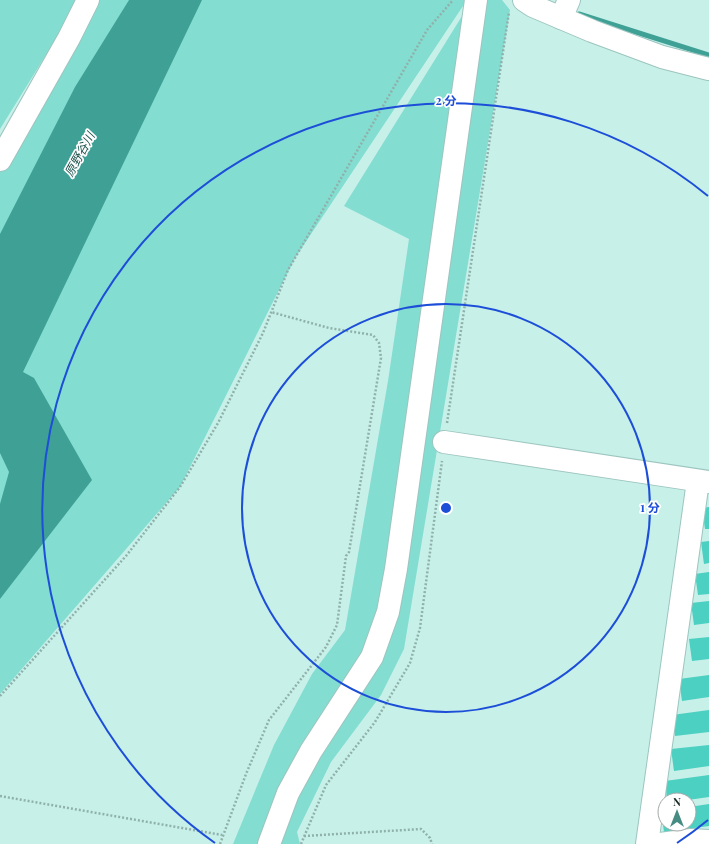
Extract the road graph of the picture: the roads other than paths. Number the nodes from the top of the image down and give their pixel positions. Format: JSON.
{"nodes":[{"id":1,"x":88,"y":0,"type":"edge"},
{"id":2,"x":476,"y":0,"type":"edge"},
{"id":3,"x":524,"y":0,"type":"edge"},
{"id":4,"x":565,"y":9,"type":"edge"},
{"id":5,"x":709,"y":69,"type":"edge"},
{"id":6,"x":0,"y":160,"type":"edge"},
{"id":7,"x":444,"y":442,"type":"dead end"},
{"id":8,"x":704,"y":481,"type":"edge"},
{"id":9,"x":709,"y":841,"type":"edge"},
{"id":10,"x":269,"y":844,"type":"edge"},
{"id":11,"x":647,"y":844,"type":"edge"},
{"id":12,"x":660,"y":844,"type":"edge"}],
"edges":[{"from":1,"to":6,"type":"street"},
{"from":2,"to":10,"type":"street"},
{"from":3,"to":4,"type":"street"},
{"from":4,"to":5,"type":"street"},
{"from":7,"to":8,"type":"street"},
{"from":8,"to":11,"type":"street"},
{"from":9,"to":12,"type":"street"}]}
